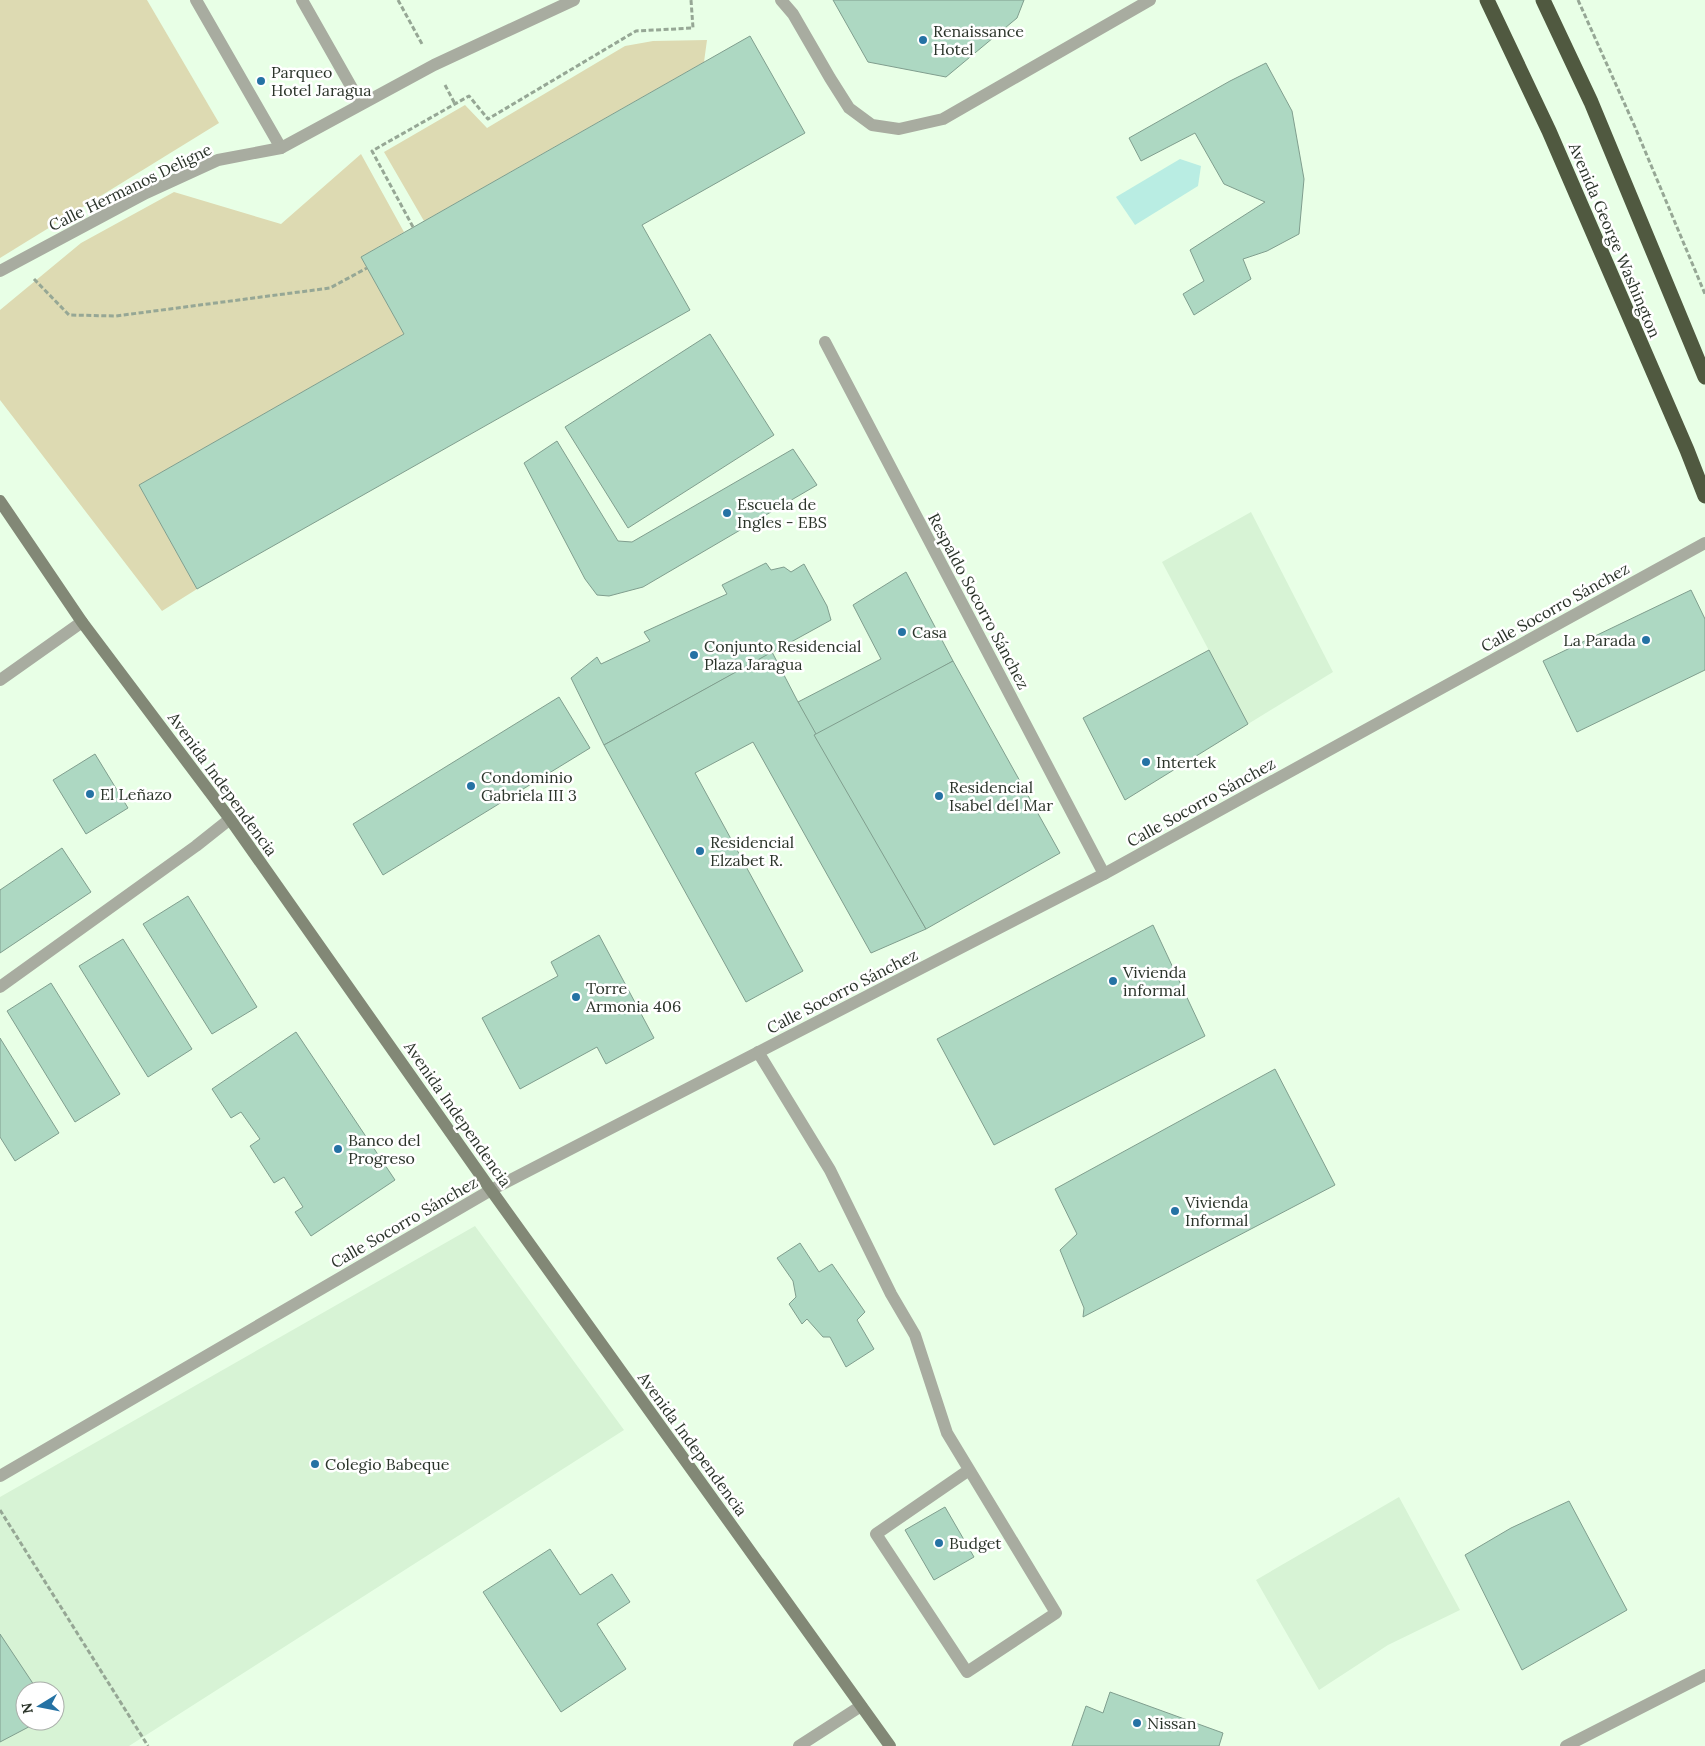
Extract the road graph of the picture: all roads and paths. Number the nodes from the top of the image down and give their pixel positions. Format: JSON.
{"nodes":[{"id":1,"x":196,"y":0,"type":"edge"},
{"id":2,"x":302,"y":0,"type":"edge"},
{"id":3,"x":574,"y":0,"type":"edge"},
{"id":4,"x":691,"y":0,"type":"edge"},
{"id":5,"x":781,"y":0,"type":"edge"},
{"id":6,"x":1150,"y":0,"type":"edge"},
{"id":7,"x":1487,"y":0,"type":"edge"},
{"id":8,"x":1543,"y":0,"type":"edge"},
{"id":9,"x":1578,"y":0,"type":"edge"},
{"id":10,"x":361,"y":104,"type":"junction"},
{"id":11,"x":281,"y":148,"type":"junction"},
{"id":12,"x":413,"y":227,"type":"dead end"},
{"id":13,"x":17,"y":262,"type":"junction"},
{"id":14,"x":367,"y":268,"type":"dead end"},
{"id":15,"x":0,"y":271,"type":"edge"},
{"id":16,"x":1705,"y":294,"type":"edge"},
{"id":17,"x":825,"y":342,"type":"dead end"},
{"id":18,"x":1705,"y":377,"type":"edge"},
{"id":19,"x":1705,"y":496,"type":"edge"},
{"id":20,"x":0,"y":501,"type":"edge"},
{"id":21,"x":1705,"y":543,"type":"edge"},
{"id":22,"x":82,"y":622,"type":"junction"},
{"id":23,"x":0,"y":680,"type":"edge"},
{"id":24,"x":230,"y":819,"type":"junction"},
{"id":25,"x":1104,"y":874,"type":"junction"},
{"id":26,"x":0,"y":987,"type":"edge"},
{"id":27,"x":758,"y":1052,"type":"junction"},
{"id":28,"x":491,"y":1190,"type":"junction"},
{"id":29,"x":969,"y":1470,"type":"junction"},
{"id":30,"x":0,"y":1476,"type":"edge"},
{"id":31,"x":0,"y":1510,"type":"edge"},
{"id":32,"x":1705,"y":1675,"type":"edge"},
{"id":33,"x":861,"y":1706,"type":"junction"},
{"id":34,"x":148,"y":1746,"type":"edge"},
{"id":35,"x":799,"y":1746,"type":"edge"},
{"id":36,"x":890,"y":1746,"type":"edge"},
{"id":37,"x":1566,"y":1746,"type":"edge"}],
"edges":[{"from":1,"to":11,"type":"street"},
{"from":2,"to":10,"type":"street"},
{"from":3,"to":10,"type":"street","name":"Calle Hermanos Deligne"},
{"from":4,"to":12,"type":"path"},
{"from":5,"to":6,"type":"street"},
{"from":7,"to":19,"type":"highway","name":"Avenida George Washington"},
{"from":8,"to":18,"type":"highway","name":"Avenida George Washington"},
{"from":9,"to":16,"type":"path"},
{"from":10,"to":11,"type":"street","name":"Calle Hermanos Deligne"},
{"from":11,"to":13,"type":"street","name":"Calle Hermanos Deligne"},
{"from":13,"to":14,"type":"path"},
{"from":13,"to":15,"type":"street","name":"Calle Hermanos Deligne"},
{"from":17,"to":25,"type":"street","name":"Respaldo Socorro Sánchez"},
{"from":20,"to":22,"type":"main road","name":"Avenida Independencia"},
{"from":21,"to":25,"type":"street","name":"Calle Socorro Sánchez"},
{"from":22,"to":23,"type":"street"},
{"from":22,"to":24,"type":"main road","name":"Avenida Independencia"},
{"from":24,"to":26,"type":"street"},
{"from":24,"to":28,"type":"main road","name":"Avenida Independencia"},
{"from":25,"to":27,"type":"street","name":"Calle Socorro Sánchez"},
{"from":27,"to":28,"type":"street","name":"Calle Socorro Sánchez"},
{"from":27,"to":29,"type":"street"},
{"from":28,"to":30,"type":"street","name":"Calle Socorro Sánchez"},
{"from":28,"to":33,"type":"main road","name":"Avenida Independencia"},
{"from":29,"to":29,"type":"street"},
{"from":31,"to":34,"type":"path"},
{"from":32,"to":37,"type":"street"},
{"from":33,"to":35,"type":"street"},
{"from":33,"to":36,"type":"main road","name":"Avenida Independencia"}]}
